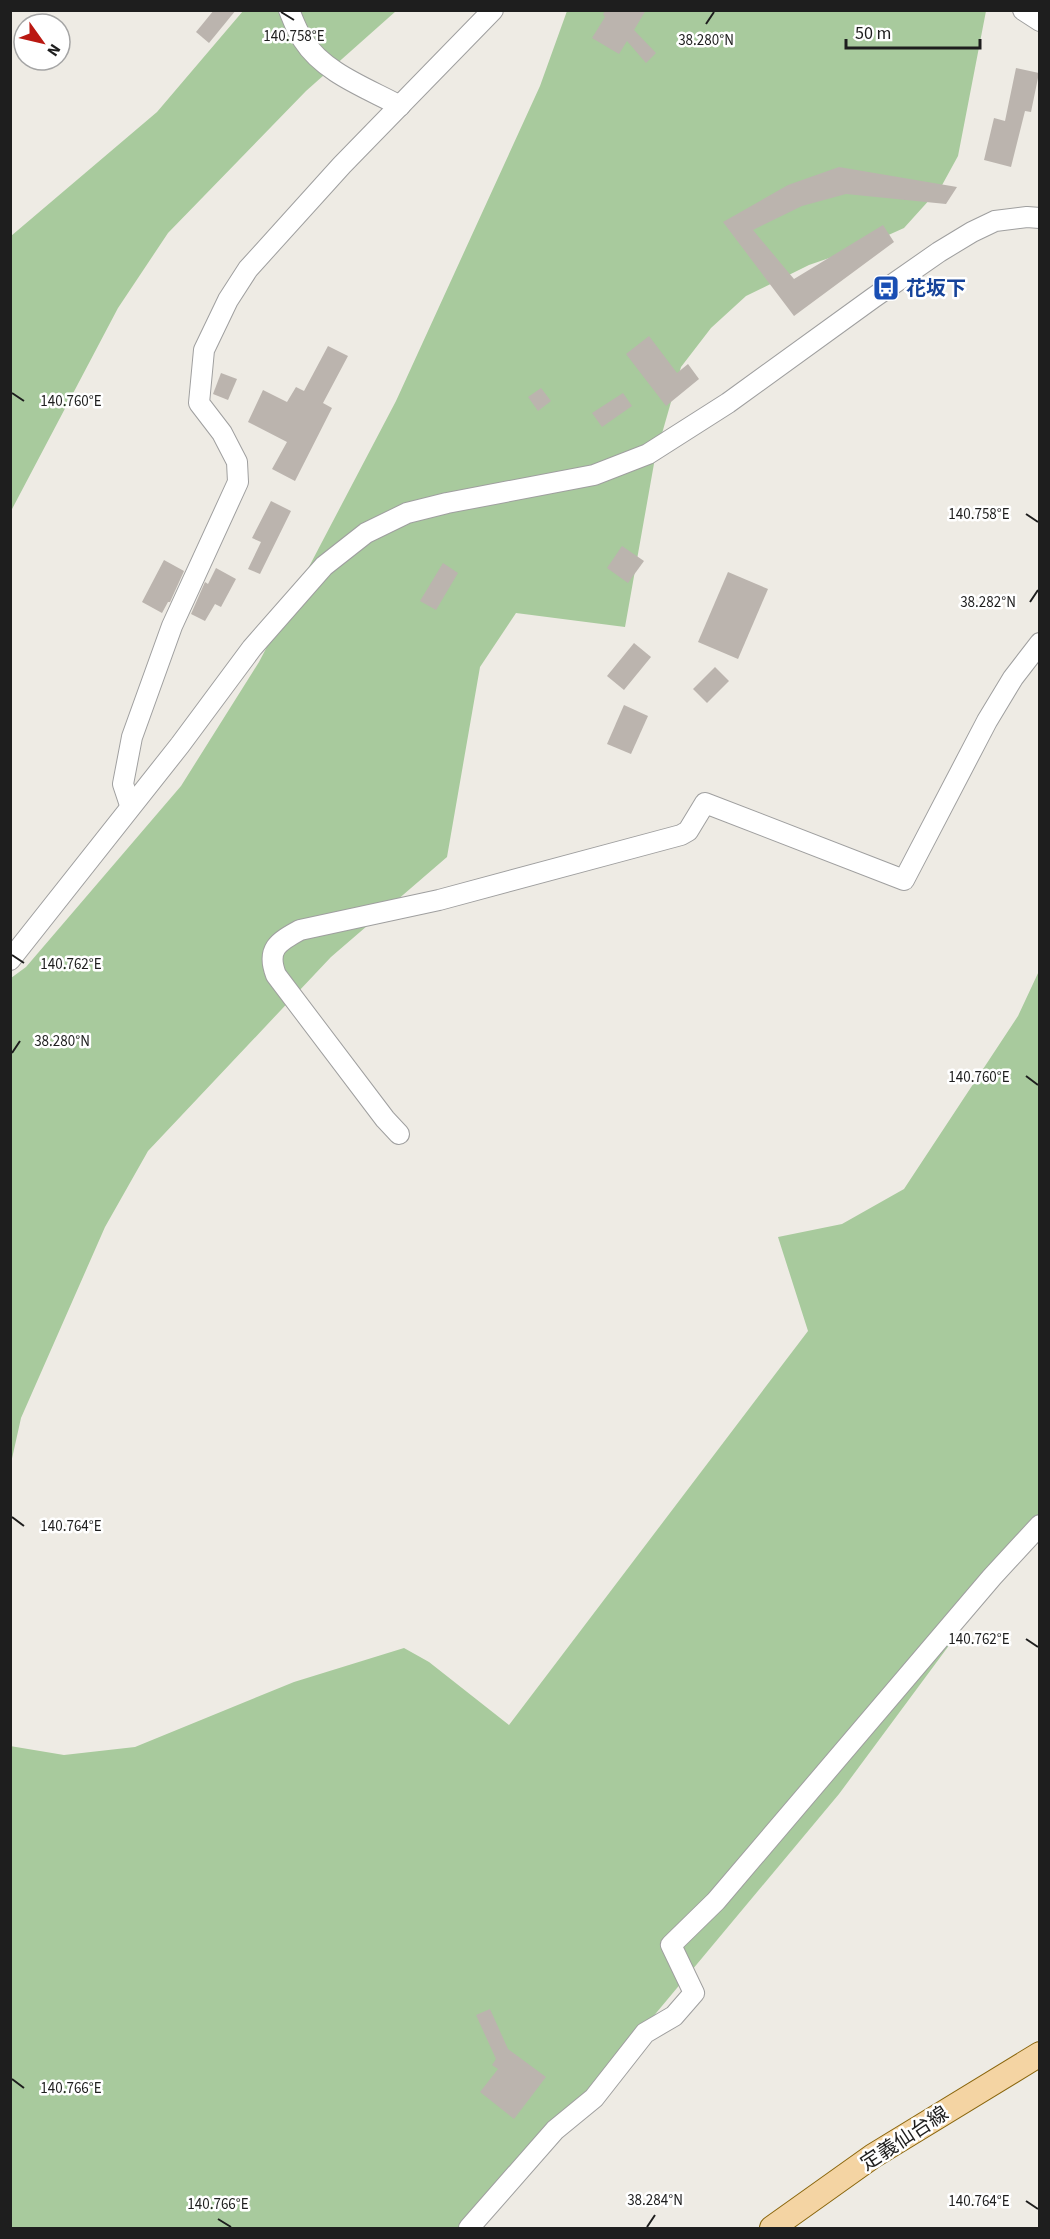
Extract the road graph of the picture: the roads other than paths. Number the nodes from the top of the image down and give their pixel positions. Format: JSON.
{"nodes":[{"id":1,"x":289,"y":10,"type":"edge"},
{"id":2,"x":493,"y":10,"type":"edge"},
{"id":3,"x":1023,"y":10,"type":"edge"},
{"id":4,"x":1040,"y":21,"type":"edge"},
{"id":5,"x":400,"y":106,"type":"junction"},
{"id":6,"x":1040,"y":218,"type":"edge"},
{"id":7,"x":1040,"y":643,"type":"edge"},
{"id":8,"x":130,"y":805,"type":"junction"},
{"id":9,"x":10,"y":960,"type":"edge"},
{"id":10,"x":399,"y":1134,"type":"dead end"},
{"id":11,"x":1040,"y":1525,"type":"edge"},
{"id":12,"x":1040,"y":2054,"type":"edge"},
{"id":13,"x":469,"y":2229,"type":"edge"},
{"id":14,"x":772,"y":2229,"type":"edge"}],
"edges":[{"from":1,"to":5,"type":"street"},
{"from":2,"to":5,"type":"street"},
{"from":3,"to":4,"type":"street"},
{"from":5,"to":8,"type":"street"},
{"from":6,"to":8,"type":"street"},
{"from":7,"to":10,"type":"street"},
{"from":8,"to":9,"type":"street"},
{"from":11,"to":13,"type":"street"},
{"from":12,"to":14,"type":"main road","name":"定義仙台線"}]}
